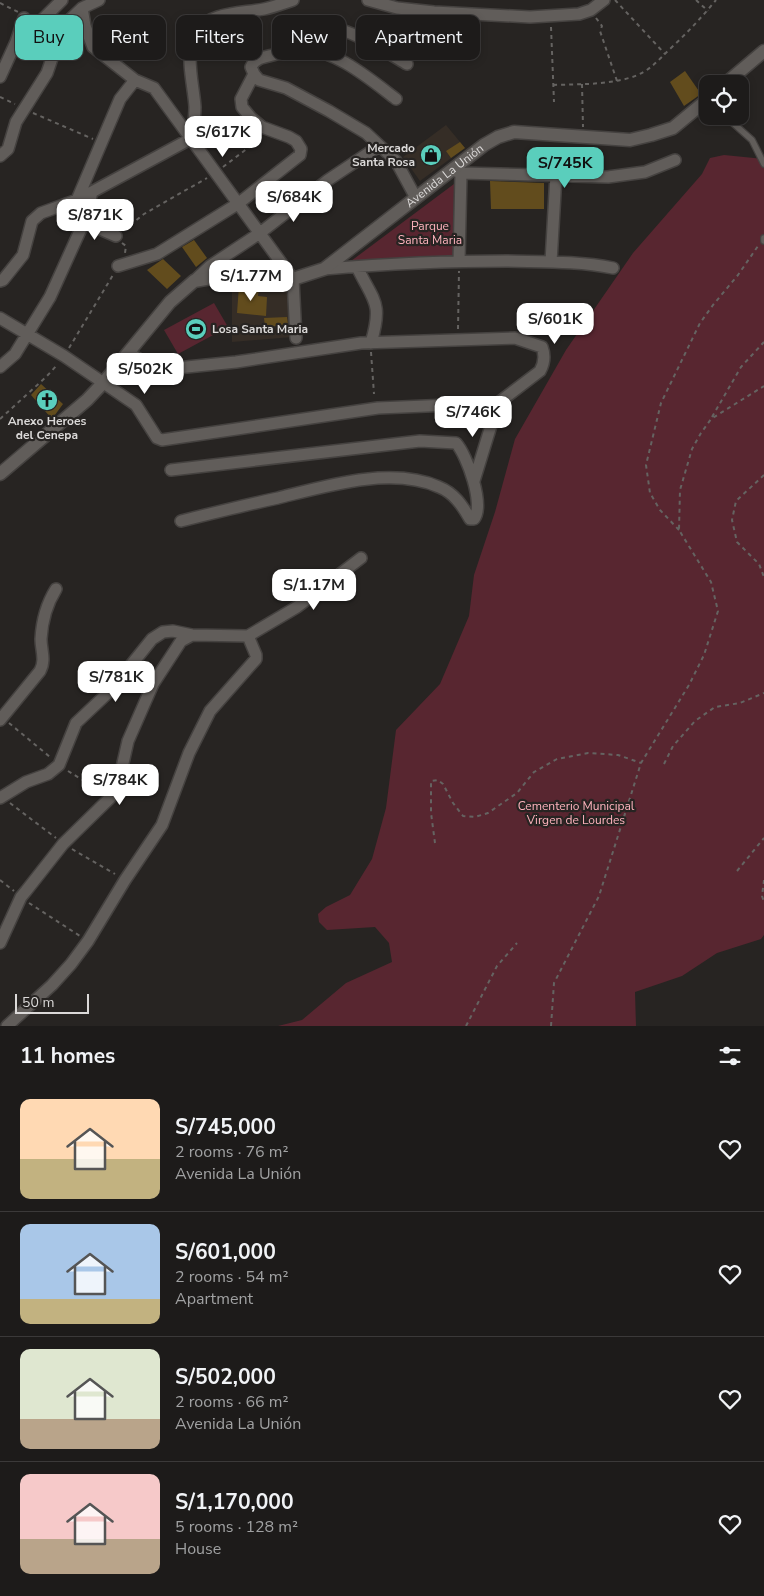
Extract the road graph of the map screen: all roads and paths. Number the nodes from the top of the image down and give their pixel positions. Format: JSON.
{"nodes":[{"id":1,"x":62,"y":0,"type":"edge"},
{"id":2,"x":99,"y":0,"type":"edge"},
{"id":3,"x":293,"y":0,"type":"edge"},
{"id":4,"x":368,"y":0,"type":"edge"},
{"id":5,"x":604,"y":0,"type":"edge"},
{"id":6,"x":615,"y":0,"type":"edge"},
{"id":7,"x":696,"y":0,"type":"edge"},
{"id":8,"x":716,"y":0,"type":"edge"},
{"id":9,"x":82,"y":8,"type":"junction"},
{"id":10,"x":708,"y":11,"type":"junction"},
{"id":11,"x":594,"y":14,"type":"dead end"},
{"id":12,"x":47,"y":15,"type":"edge"},
{"id":13,"x":551,"y":23,"type":"dead end"},
{"id":14,"x":346,"y":31,"type":"edge"},
{"id":15,"x":15,"y":44,"type":"edge"},
{"id":16,"x":764,"y":51,"type":"edge"},
{"id":17,"x":665,"y":54,"type":"junction"},
{"id":18,"x":272,"y":55,"type":"edge"},
{"id":19,"x":339,"y":60,"type":"edge"},
{"id":20,"x":407,"y":64,"type":"dead end"},
{"id":21,"x":254,"y":74,"type":"junction"},
{"id":22,"x":736,"y":75,"type":"edge"},
{"id":23,"x":0,"y":77,"type":"edge"},
{"id":24,"x":135,"y":80,"type":"junction"},
{"id":25,"x":617,"y":80,"type":"junction"},
{"id":26,"x":582,"y":84,"type":"junction"},
{"id":27,"x":553,"y":85,"type":"junction"},
{"id":28,"x":0,"y":97,"type":"edge"},
{"id":29,"x":396,"y":99,"type":"dead end"},
{"id":30,"x":554,"y":102,"type":"dead end"},
{"id":31,"x":699,"y":107,"type":"edge"},
{"id":32,"x":17,"y":112,"type":"junction"},
{"id":33,"x":734,"y":125,"type":"edge"},
{"id":34,"x":271,"y":130,"type":"junction"},
{"id":35,"x":583,"y":137,"type":"junction"},
{"id":36,"x":192,"y":138,"type":"junction"},
{"id":37,"x":102,"y":143,"type":"junction"},
{"id":38,"x":380,"y":146,"type":"junction"},
{"id":39,"x":0,"y":156,"type":"edge"},
{"id":40,"x":675,"y":160,"type":"dead end"},
{"id":41,"x":764,"y":164,"type":"edge"},
{"id":42,"x":457,"y":171,"type":"junction"},
{"id":43,"x":216,"y":172,"type":"junction"},
{"id":44,"x":556,"y":175,"type":"junction"},
{"id":45,"x":92,"y":192,"type":"junction"},
{"id":46,"x":416,"y":198,"type":"junction"},
{"id":47,"x":77,"y":200,"type":"junction"},
{"id":48,"x":239,"y":203,"type":"junction"},
{"id":49,"x":84,"y":222,"type":"junction"},
{"id":50,"x":260,"y":233,"type":"junction"},
{"id":51,"x":116,"y":236,"type":"junction"},
{"id":52,"x":764,"y":240,"type":"edge"},
{"id":53,"x":459,"y":261,"type":"junction"},
{"id":54,"x":551,"y":262,"type":"junction"},
{"id":55,"x":118,"y":266,"type":"junction"},
{"id":56,"x":357,"y":267,"type":"junction"},
{"id":57,"x":613,"y":268,"type":"dead end"},
{"id":58,"x":324,"y":269,"type":"junction"},
{"id":59,"x":293,"y":279,"type":"junction"},
{"id":60,"x":1,"y":282,"type":"edge"},
{"id":61,"x":194,"y":282,"type":"junction"},
{"id":62,"x":0,"y":318,"type":"edge"},
{"id":63,"x":27,"y":335,"type":"junction"},
{"id":64,"x":296,"y":338,"type":"dead end"},
{"id":65,"x":458,"y":340,"type":"junction"},
{"id":66,"x":371,"y":342,"type":"junction"},
{"id":67,"x":764,"y":342,"type":"edge"},
{"id":68,"x":129,"y":353,"type":"junction"},
{"id":69,"x":64,"y":356,"type":"junction"},
{"id":70,"x":0,"y":367,"type":"edge"},
{"id":71,"x":104,"y":382,"type":"junction"},
{"id":72,"x":764,"y":386,"type":"edge"},
{"id":73,"x":374,"y":394,"type":"dead end"},
{"id":74,"x":498,"y":403,"type":"junction"},
{"id":75,"x":0,"y":419,"type":"edge"},
{"id":76,"x":711,"y":419,"type":"junction"},
{"id":77,"x":171,"y":470,"type":"dead end"},
{"id":78,"x":0,"y":474,"type":"edge"},
{"id":79,"x":764,"y":475,"type":"edge"},
{"id":80,"x":474,"y":481,"type":"junction"},
{"id":81,"x":181,"y":521,"type":"dead end"},
{"id":82,"x":679,"y":530,"type":"junction"},
{"id":83,"x":361,"y":558,"type":"dead end"},
{"id":84,"x":764,"y":577,"type":"edge"},
{"id":85,"x":56,"y":589,"type":"dead end"},
{"id":86,"x":192,"y":635,"type":"junction"},
{"id":87,"x":248,"y":636,"type":"junction"},
{"id":88,"x":764,"y":693,"type":"edge"},
{"id":89,"x":0,"y":720,"type":"edge"},
{"id":90,"x":641,"y":763,"type":"junction"},
{"id":91,"x":664,"y":764,"type":"dead end"},
{"id":92,"x":0,"y":798,"type":"edge"},
{"id":93,"x":764,"y":838,"type":"edge"},
{"id":94,"x":436,"y":843,"type":"dead end"},
{"id":95,"x":737,"y":871,"type":"dead end"},
{"id":96,"x":0,"y":880,"type":"edge"},
{"id":97,"x":764,"y":880,"type":"edge"},
{"id":98,"x":21,"y":897,"type":"junction"},
{"id":99,"x":764,"y":902,"type":"edge"},
{"id":100,"x":88,"y":941,"type":"junction"},
{"id":101,"x":0,"y":943,"type":"edge"},
{"id":102,"x":517,"y":943,"type":"dead end"},
{"id":103,"x":7,"y":1026,"type":"edge"},
{"id":104,"x":466,"y":1026,"type":"edge"},
{"id":105,"x":551,"y":1026,"type":"edge"}],
"edges":[{"from":1,"to":12,"type":"street"},
{"from":2,"to":9,"type":"street"},
{"from":3,"to":36,"type":"street"},
{"from":4,"to":5,"type":"street"},
{"from":6,"to":17,"type":"path"},
{"from":7,"to":10,"type":"path"},
{"from":8,"to":10,"type":"path"},
{"from":9,"to":24,"type":"street"},
{"from":9,"to":32,"type":"street"},
{"from":10,"to":17,"type":"path"},
{"from":11,"to":25,"type":"path"},
{"from":13,"to":27,"type":"path"},
{"from":14,"to":20,"type":"street"},
{"from":15,"to":23,"type":"street"},
{"from":16,"to":22,"type":"main road"},
{"from":17,"to":25,"type":"path"},
{"from":18,"to":21,"type":"street"},
{"from":19,"to":29,"type":"street"},
{"from":21,"to":34,"type":"street"},
{"from":21,"to":38,"type":"street"},
{"from":24,"to":36,"type":"street"},
{"from":24,"to":37,"type":"street"},
{"from":25,"to":26,"type":"path"},
{"from":26,"to":27,"type":"path"},
{"from":26,"to":35,"type":"path"},
{"from":27,"to":30,"type":"path"},
{"from":28,"to":32,"type":"path"},
{"from":31,"to":35,"type":"main road","name":"Avenida La Unión"},
{"from":32,"to":37,"type":"path"},
{"from":32,"to":39,"type":"street"},
{"from":33,"to":41,"type":"lane"},
{"from":34,"to":43,"type":"path"},
{"from":34,"to":48,"type":"street"},
{"from":35,"to":42,"type":"main road","name":"Avenida La Unión"},
{"from":36,"to":43,"type":"street"},
{"from":36,"to":45,"type":"street"},
{"from":37,"to":47,"type":"street"},
{"from":38,"to":46,"type":"street"},
{"from":38,"to":50,"type":"street"},
{"from":40,"to":44,"type":"street"},
{"from":42,"to":44,"type":"street"},
{"from":42,"to":46,"type":"main road","name":"Avenida La Unión"},
{"from":42,"to":53,"type":"street"},
{"from":43,"to":48,"type":"street"},
{"from":43,"to":51,"type":"path"},
{"from":44,"to":54,"type":"street"},
{"from":45,"to":47,"type":"street"},
{"from":45,"to":49,"type":"street"},
{"from":46,"to":58,"type":"main road","name":"Avenida La Unión"},
{"from":47,"to":60,"type":"street"},
{"from":48,"to":50,"type":"street"},
{"from":48,"to":55,"type":"street"},
{"from":49,"to":51,"type":"street"},
{"from":49,"to":63,"type":"street"},
{"from":50,"to":59,"type":"street"},
{"from":50,"to":61,"type":"street"},
{"from":51,"to":55,"type":"path"},
{"from":52,"to":82,"type":"path"},
{"from":53,"to":54,"type":"street"},
{"from":53,"to":56,"type":"street"},
{"from":53,"to":65,"type":"path"},
{"from":54,"to":57,"type":"street"},
{"from":55,"to":69,"type":"path"},
{"from":56,"to":58,"type":"street"},
{"from":56,"to":66,"type":"street"},
{"from":58,"to":59,"type":"main road","name":"Avenida La Unión"},
{"from":59,"to":61,"type":"main road","name":"Avenida La Unión"},
{"from":59,"to":64,"type":"street"},
{"from":61,"to":68,"type":"main road","name":"Avenida La Unión"},
{"from":62,"to":63,"type":"street"},
{"from":63,"to":69,"type":"street"},
{"from":63,"to":70,"type":"street"},
{"from":65,"to":66,"type":"street"},
{"from":65,"to":74,"type":"street"},
{"from":66,"to":68,"type":"street"},
{"from":66,"to":73,"type":"path"},
{"from":67,"to":76,"type":"path"},
{"from":68,"to":71,"type":"main road","name":"Avenida La Unión"},
{"from":69,"to":71,"type":"street"},
{"from":69,"to":75,"type":"path"},
{"from":71,"to":74,"type":"street"},
{"from":71,"to":78,"type":"main road","name":"Avenida La Unión"},
{"from":72,"to":76,"type":"path"},
{"from":74,"to":80,"type":"street"},
{"from":76,"to":82,"type":"path"},
{"from":77,"to":80,"type":"street"},
{"from":79,"to":84,"type":"path"},
{"from":80,"to":81,"type":"street"},
{"from":82,"to":90,"type":"path"},
{"from":83,"to":87,"type":"street"},
{"from":85,"to":89,"type":"street"},
{"from":86,"to":87,"type":"street"},
{"from":86,"to":92,"type":"street"},
{"from":86,"to":98,"type":"street"},
{"from":87,"to":100,"type":"street"},
{"from":88,"to":91,"type":"path"},
{"from":90,"to":94,"type":"path"},
{"from":90,"to":105,"type":"path"},
{"from":93,"to":95,"type":"path"},
{"from":96,"to":98,"type":"path"},
{"from":97,"to":99,"type":"path"},
{"from":98,"to":100,"type":"path"},
{"from":98,"to":101,"type":"street"},
{"from":100,"to":103,"type":"street"},
{"from":102,"to":104,"type":"path"}]}
